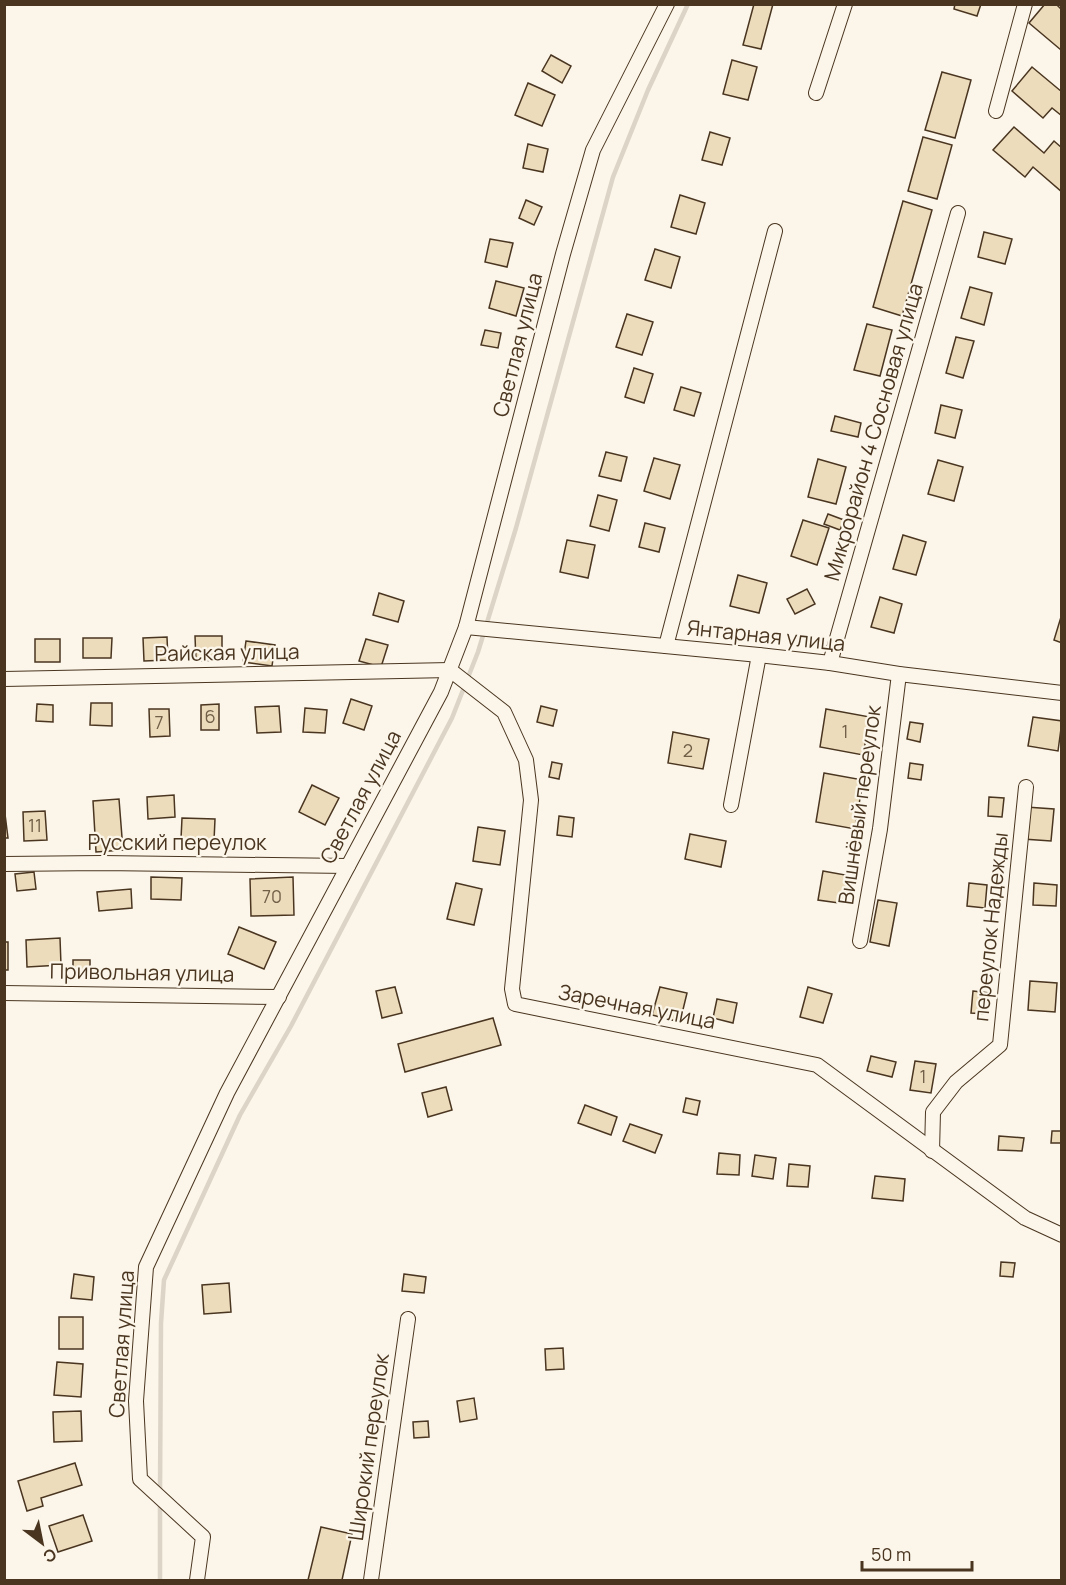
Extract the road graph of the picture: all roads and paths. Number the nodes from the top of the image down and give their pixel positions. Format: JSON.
{"nodes":[{"id":1,"x":667,"y":4,"type":"edge"},
{"id":2,"x":845,"y":4,"type":"edge"},
{"id":3,"x":1025,"y":4,"type":"edge"},
{"id":4,"x":816,"y":93,"type":"dead end"},
{"id":5,"x":996,"y":111,"type":"dead end"},
{"id":6,"x":958,"y":213,"type":"dead end"},
{"id":7,"x":775,"y":231,"type":"dead end"},
{"id":8,"x":466,"y":627,"type":"junction"},
{"id":9,"x":666,"y":646,"type":"junction"},
{"id":10,"x":759,"y":655,"type":"junction"},
{"id":11,"x":830,"y":663,"type":"junction"},
{"id":12,"x":450,"y":670,"type":"junction"},
{"id":13,"x":899,"y":674,"type":"junction"},
{"id":14,"x":4,"y":679,"type":"edge"},
{"id":15,"x":1062,"y":693,"type":"edge"},
{"id":16,"x":1026,"y":786,"type":"dead end"},
{"id":17,"x":731,"y":805,"type":"dead end"},
{"id":18,"x":4,"y":864,"type":"edge"},
{"id":19,"x":348,"y":866,"type":"junction"},
{"id":20,"x":860,"y":941,"type":"dead end"},
{"id":21,"x":4,"y":993,"type":"edge"},
{"id":22,"x":279,"y":997,"type":"junction"},
{"id":23,"x":932,"y":1151,"type":"junction"},
{"id":24,"x":1062,"y":1235,"type":"edge"},
{"id":25,"x":408,"y":1319,"type":"dead end"},
{"id":26,"x":197,"y":1581,"type":"edge"},
{"id":27,"x":371,"y":1581,"type":"edge"}],
"edges":[{"from":1,"to":8,"type":"street","name":"Светлая улица"},
{"from":2,"to":4,"type":"street"},
{"from":3,"to":5,"type":"street"},
{"from":6,"to":11,"type":"street","name":"Микрорайон 4 Сосновая улица"},
{"from":7,"to":9,"type":"street"},
{"from":8,"to":9,"type":"street","name":"Янтарная улица"},
{"from":8,"to":12,"type":"street","name":"Светлая улица"},
{"from":9,"to":10,"type":"street","name":"Янтарная улица"},
{"from":10,"to":11,"type":"street","name":"Янтарная улица"},
{"from":10,"to":17,"type":"street"},
{"from":11,"to":13,"type":"street","name":"Янтарная улица"},
{"from":12,"to":14,"type":"street","name":"Райская улица"},
{"from":12,"to":19,"type":"street","name":"Светлая улица"},
{"from":12,"to":23,"type":"street","name":"Заречная улица"},
{"from":13,"to":15,"type":"street","name":"Янтарная улица"},
{"from":13,"to":20,"type":"street","name":"Вишнёвый переулок"},
{"from":16,"to":23,"type":"street","name":"переулок Надежды"},
{"from":18,"to":19,"type":"street","name":"Русский переулок"},
{"from":19,"to":22,"type":"street","name":"Светлая улица"},
{"from":21,"to":22,"type":"street","name":"Привольная улица"},
{"from":22,"to":26,"type":"street","name":"Светлая улица"},
{"from":23,"to":24,"type":"street","name":"Заречная улица"},
{"from":25,"to":27,"type":"street","name":"Широкий переулок"}]}
